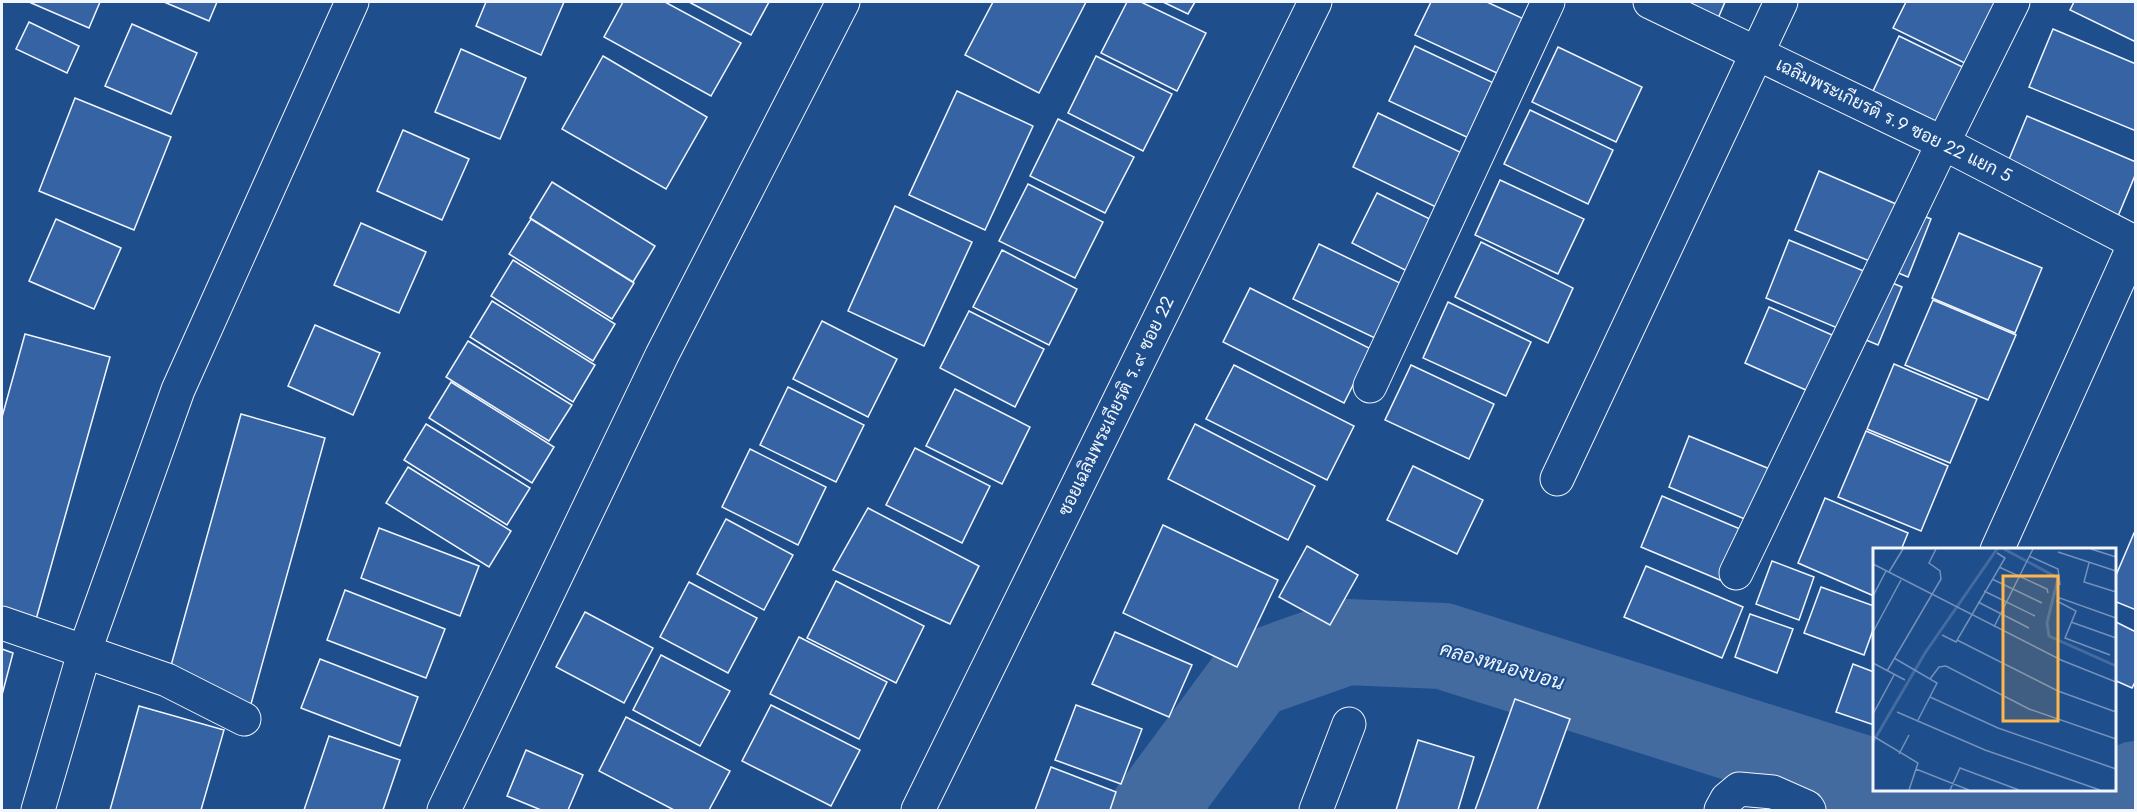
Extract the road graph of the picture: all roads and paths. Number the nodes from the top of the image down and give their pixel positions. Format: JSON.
{"nodes":[{"id":1,"x":352,"y":2,"type":"edge"},
{"id":2,"x":843,"y":2,"type":"edge"},
{"id":3,"x":1315,"y":2,"type":"edge"},
{"id":4,"x":1548,"y":2,"type":"edge"},
{"id":5,"x":1650,"y":2,"type":"edge"},
{"id":6,"x":1782,"y":2,"type":"edge"},
{"id":7,"x":2013,"y":2,"type":"edge"},
{"id":8,"x":1757,"y":52,"type":"junction"},
{"id":9,"x":1943,"y":143,"type":"junction"},
{"id":10,"x":2135,"y":242,"type":"edge"},
{"id":11,"x":1370,"y":386,"type":"dead end"},
{"id":12,"x":1557,"y":479,"type":"dead end"},
{"id":13,"x":1998,"y":548,"type":"edge"},
{"id":14,"x":1736,"y":573,"type":"dead end"},
{"id":15,"x":2,"y":622,"type":"edge"},
{"id":16,"x":84,"y":653,"type":"junction"},
{"id":17,"x":244,"y":719,"type":"dead end"},
{"id":18,"x":1349,"y":724,"type":"dead end"},
{"id":19,"x":38,"y":810,"type":"edge"},
{"id":20,"x":444,"y":810,"type":"edge"},
{"id":21,"x":918,"y":810,"type":"edge"},
{"id":22,"x":1316,"y":810,"type":"edge"},
{"id":23,"x":1721,"y":810,"type":"edge"},
{"id":24,"x":1809,"y":810,"type":"edge"}],
"edges":[{"from":1,"to":16,"type":"street"},
{"from":2,"to":20,"type":"street"},
{"from":3,"to":21,"type":"street","name":"ซอยเฉลิมพระเกียรติ ร.๙ ซอย 22"},
{"from":4,"to":11,"type":"street"},
{"from":5,"to":8,"type":"street","name":"เฉลิมพระเกียรติ ร.9 ซอย 22 แยก 5"},
{"from":6,"to":8,"type":"street"},
{"from":7,"to":9,"type":"street"},
{"from":8,"to":9,"type":"street","name":"เฉลิมพระเกียรติ ร.9 ซอย 22 แยก 5"},
{"from":8,"to":12,"type":"street"},
{"from":9,"to":10,"type":"street","name":"เฉลิมพระเกียรติ ร.9 ซอย 22 แยก 5"},
{"from":9,"to":14,"type":"street"},
{"from":10,"to":13,"type":"street"},
{"from":15,"to":16,"type":"street"},
{"from":16,"to":17,"type":"street"},
{"from":16,"to":19,"type":"street"},
{"from":18,"to":22,"type":"street"},
{"from":23,"to":24,"type":"street"}]}
